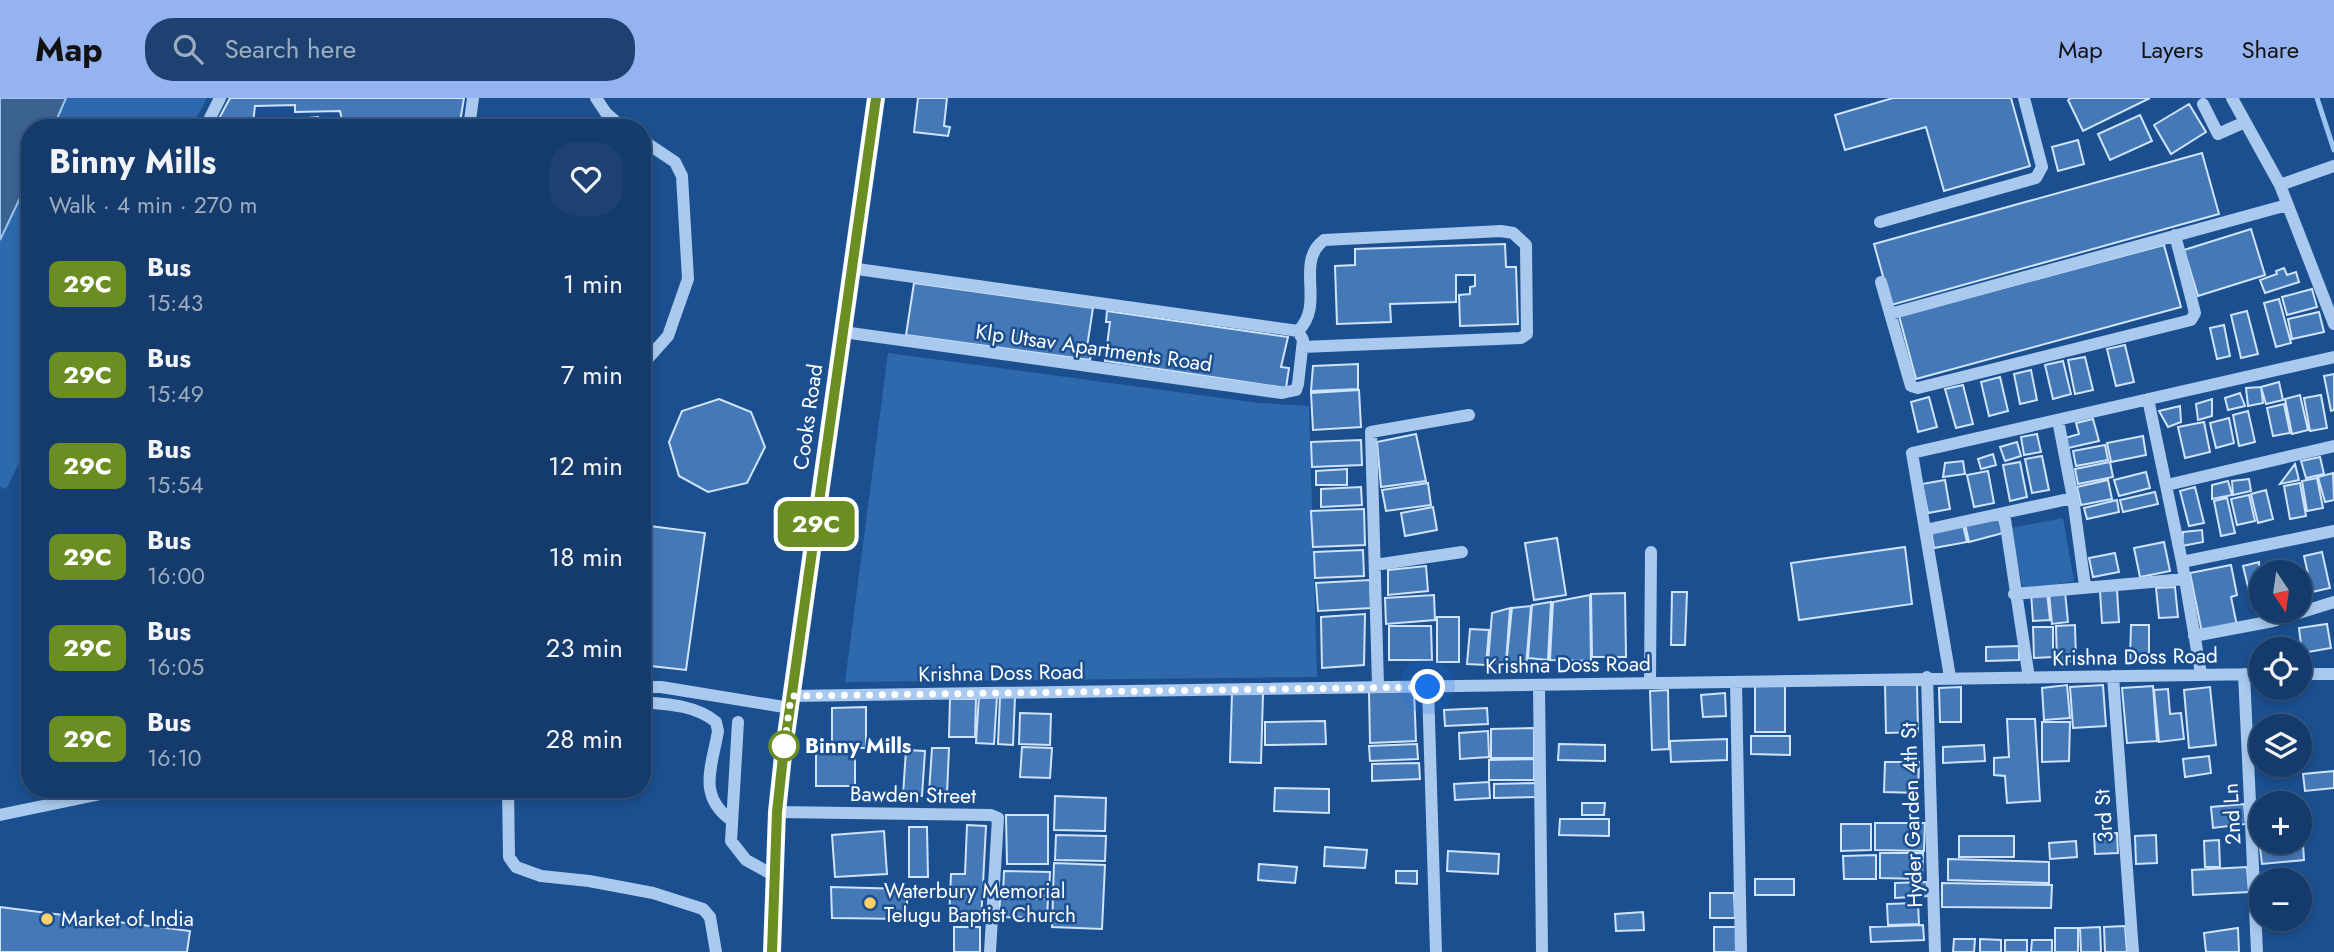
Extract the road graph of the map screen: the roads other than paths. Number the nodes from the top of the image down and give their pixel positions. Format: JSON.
{"nodes":[{"id":1,"x":220,"y":98,"type":"edge"},
{"id":2,"x":473,"y":98,"type":"edge"},
{"id":3,"x":596,"y":98,"type":"edge"},
{"id":4,"x":876,"y":98,"type":"edge"},
{"id":5,"x":2024,"y":98,"type":"edge"},
{"id":6,"x":2232,"y":98,"type":"edge"},
{"id":7,"x":2203,"y":104,"type":"dead end"},
{"id":8,"x":210,"y":119,"type":"edge"},
{"id":9,"x":470,"y":119,"type":"edge"},
{"id":10,"x":613,"y":119,"type":"edge"},
{"id":11,"x":2245,"y":122,"type":"junction"},
{"id":12,"x":651,"y":146,"type":"edge"},
{"id":13,"x":2334,"y":166,"type":"edge"},
{"id":14,"x":2280,"y":185,"type":"junction"},
{"id":15,"x":2287,"y":205,"type":"junction"},
{"id":16,"x":1880,"y":222,"type":"dead end"},
{"id":17,"x":2175,"y":235,"type":"junction"},
{"id":18,"x":850,"y":268,"type":"junction"},
{"id":19,"x":1881,"y":282,"type":"dead end"},
{"id":20,"x":1890,"y":314,"type":"junction"},
{"id":21,"x":2334,"y":324,"type":"edge"},
{"id":22,"x":1298,"y":331,"type":"junction"},
{"id":23,"x":843,"y":332,"type":"junction"},
{"id":24,"x":1303,"y":346,"type":"junction"},
{"id":25,"x":651,"y":355,"type":"edge"},
{"id":26,"x":2334,"y":357,"type":"edge"},
{"id":27,"x":2148,"y":399,"type":"junction"},
{"id":28,"x":1469,"y":415,"type":"dead end"},
{"id":29,"x":2058,"y":420,"type":"junction"},
{"id":30,"x":2334,"y":446,"type":"edge"},
{"id":31,"x":2167,"y":485,"type":"junction"},
{"id":32,"x":2073,"y":498,"type":"junction"},
{"id":33,"x":2004,"y":513,"type":"junction"},
{"id":34,"x":1925,"y":530,"type":"junction"},
{"id":35,"x":2334,"y":531,"type":"edge"},
{"id":36,"x":1462,"y":552,"type":"dead end"},
{"id":37,"x":1651,"y":552,"type":"dead end"},
{"id":38,"x":2182,"y":562,"type":"junction"},
{"id":39,"x":1375,"y":565,"type":"junction"},
{"id":40,"x":2185,"y":579,"type":"junction"},
{"id":41,"x":2085,"y":586,"type":"junction"},
{"id":42,"x":2014,"y":594,"type":"junction"},
{"id":43,"x":2334,"y":601,"type":"edge"},
{"id":44,"x":2194,"y":636,"type":"junction"},
{"id":45,"x":2201,"y":674,"type":"junction"},
{"id":46,"x":2244,"y":674,"type":"junction"},
{"id":47,"x":2249,"y":674,"type":"edge"},
{"id":48,"x":2312,"y":674,"type":"edge"},
{"id":49,"x":2334,"y":674,"type":"edge"},
{"id":50,"x":2113,"y":676,"type":"junction"},
{"id":51,"x":1927,"y":677,"type":"junction"},
{"id":52,"x":1950,"y":677,"type":"junction"},
{"id":53,"x":2029,"y":678,"type":"junction"},
{"id":54,"x":1736,"y":682,"type":"junction"},
{"id":55,"x":1650,"y":683,"type":"junction"},
{"id":56,"x":1539,"y":685,"type":"junction"},
{"id":57,"x":1378,"y":686,"type":"junction"},
{"id":58,"x":1428,"y":687,"type":"junction"},
{"id":59,"x":651,"y":688,"type":"edge"},
{"id":60,"x":790,"y":702,"type":"junction"},
{"id":61,"x":651,"y":703,"type":"edge"},
{"id":62,"x":738,"y":722,"type":"dead end"},
{"id":63,"x":82,"y":798,"type":"edge"},
{"id":64,"x":508,"y":798,"type":"edge"},
{"id":65,"x":777,"y":812,"type":"junction"},
{"id":66,"x":0,"y":815,"type":"edge"},
{"id":67,"x":731,"y":820,"type":"junction"},
{"id":68,"x":775,"y":876,"type":"junction"},
{"id":69,"x":716,"y":952,"type":"edge"},
{"id":70,"x":772,"y":952,"type":"edge"},
{"id":71,"x":990,"y":952,"type":"edge"},
{"id":72,"x":1436,"y":952,"type":"edge"},
{"id":73,"x":1542,"y":952,"type":"edge"},
{"id":74,"x":1741,"y":952,"type":"edge"},
{"id":75,"x":1935,"y":952,"type":"edge"},
{"id":76,"x":2133,"y":952,"type":"edge"},
{"id":77,"x":2257,"y":952,"type":"edge"}],
"edges":[{"from":1,"to":8,"type":"street"},
{"from":2,"to":9,"type":"street"},
{"from":3,"to":10,"type":"street"},
{"from":4,"to":18,"type":"main road","name":"Cooks Road"},
{"from":5,"to":16,"type":"street"},
{"from":6,"to":11,"type":"street"},
{"from":7,"to":11,"type":"street"},
{"from":11,"to":14,"type":"street"},
{"from":12,"to":25,"type":"street"},
{"from":13,"to":14,"type":"street"},
{"from":14,"to":15,"type":"street"},
{"from":15,"to":17,"type":"street"},
{"from":15,"to":21,"type":"street"},
{"from":17,"to":20,"type":"street"},
{"from":17,"to":20,"type":"street"},
{"from":18,"to":22,"type":"street"},
{"from":18,"to":23,"type":"main road","name":"Cooks Road"},
{"from":19,"to":20,"type":"street"},
{"from":22,"to":24,"type":"street","name":"Klp Utsav Apartments Road"},
{"from":22,"to":24,"type":"street"},
{"from":23,"to":24,"type":"street","name":"Klp Utsav Apartments Road"},
{"from":23,"to":60,"type":"main road","name":"Cooks Road"},
{"from":26,"to":27,"type":"street"},
{"from":27,"to":29,"type":"street"},
{"from":27,"to":31,"type":"street"},
{"from":28,"to":39,"type":"street"},
{"from":29,"to":32,"type":"street"},
{"from":29,"to":34,"type":"street"},
{"from":30,"to":31,"type":"street"},
{"from":31,"to":38,"type":"street"},
{"from":32,"to":33,"type":"street"},
{"from":32,"to":41,"type":"street"},
{"from":33,"to":34,"type":"street"},
{"from":33,"to":42,"type":"street"},
{"from":34,"to":52,"type":"street"},
{"from":35,"to":38,"type":"street"},
{"from":36,"to":39,"type":"street"},
{"from":37,"to":55,"type":"street"},
{"from":38,"to":40,"type":"street"},
{"from":39,"to":57,"type":"street"},
{"from":40,"to":41,"type":"street"},
{"from":40,"to":44,"type":"street"},
{"from":41,"to":42,"type":"street"},
{"from":42,"to":53,"type":"street"},
{"from":43,"to":44,"type":"street"},
{"from":44,"to":45,"type":"street"},
{"from":45,"to":46,"type":"street","name":"Krishna Doss Road"},
{"from":45,"to":50,"type":"street","name":"Krishna Doss Road"},
{"from":46,"to":47,"type":"street","name":"Krishna Doss Road"},
{"from":46,"to":77,"type":"street","name":"2nd Ln"},
{"from":48,"to":49,"type":"street"},
{"from":50,"to":53,"type":"street","name":"Krishna Doss Road"},
{"from":50,"to":76,"type":"street","name":"3rd St"},
{"from":51,"to":52,"type":"street","name":"Krishna Doss Road"},
{"from":51,"to":54,"type":"street","name":"Krishna Doss Road"},
{"from":51,"to":75,"type":"street","name":"Hyder Garden 4th St"},
{"from":52,"to":53,"type":"street","name":"Krishna Doss Road"},
{"from":54,"to":55,"type":"street","name":"Krishna Doss Road"},
{"from":54,"to":74,"type":"street"},
{"from":55,"to":56,"type":"street","name":"Krishna Doss Road"},
{"from":56,"to":58,"type":"street","name":"Krishna Doss Road"},
{"from":56,"to":73,"type":"street"},
{"from":57,"to":58,"type":"street","name":"Krishna Doss Road"},
{"from":57,"to":60,"type":"street","name":"Krishna Doss Road"},
{"from":58,"to":72,"type":"street"},
{"from":59,"to":60,"type":"street","name":"Krishna Doss Road"},
{"from":60,"to":65,"type":"main road","name":"Cooks Road"},
{"from":61,"to":67,"type":"street"},
{"from":62,"to":67,"type":"street"},
{"from":63,"to":66,"type":"street"},
{"from":64,"to":69,"type":"street"},
{"from":65,"to":68,"type":"main road","name":"Cooks Road"},
{"from":65,"to":71,"type":"street","name":"Bawden Street"},
{"from":67,"to":68,"type":"street"},
{"from":68,"to":70,"type":"main road","name":"Cooks Road"}]}
